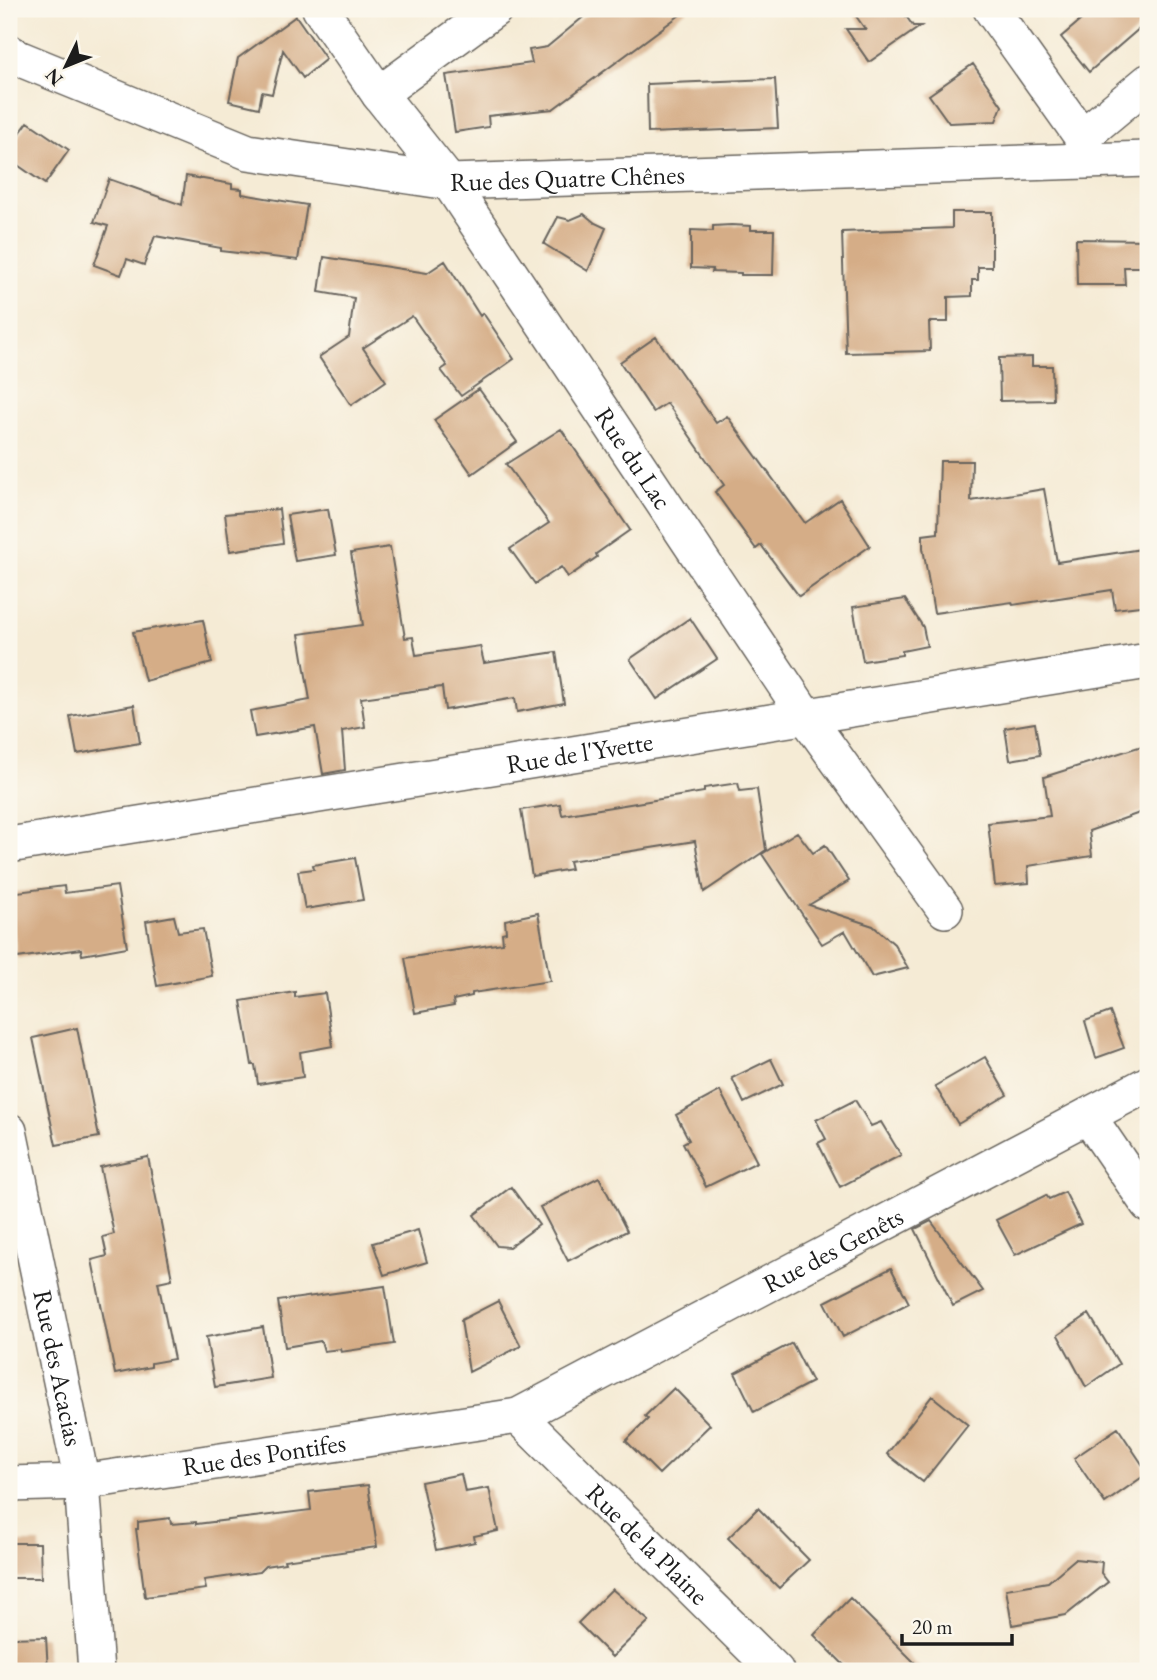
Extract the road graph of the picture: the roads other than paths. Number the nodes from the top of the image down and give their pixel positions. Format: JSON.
{"nodes":[{"id":1,"x":320,"y":9,"type":"edge"},
{"id":2,"x":495,"y":9,"type":"edge"},
{"id":3,"x":991,"y":9,"type":"edge"},
{"id":4,"x":9,"y":52,"type":"edge"},
{"id":5,"x":1148,"y":82,"type":"edge"},
{"id":6,"x":379,"y":94,"type":"junction"},
{"id":7,"x":1083,"y":148,"type":"junction"},
{"id":8,"x":1148,"y":159,"type":"edge"},
{"id":9,"x":449,"y":182,"type":"junction"},
{"id":10,"x":1148,"y":661,"type":"edge"},
{"id":11,"x":805,"y":715,"type":"junction"},
{"id":12,"x":9,"y":845,"type":"edge"},
{"id":13,"x":945,"y":910,"type":"dead end"},
{"id":14,"x":1148,"y":1084,"type":"edge"},
{"id":15,"x":1088,"y":1116,"type":"junction"},
{"id":16,"x":9,"y":1131,"type":"edge"},
{"id":17,"x":1148,"y":1204,"type":"edge"},
{"id":18,"x":518,"y":1416,"type":"junction"},
{"id":19,"x":82,"y":1482,"type":"junction"},
{"id":20,"x":9,"y":1484,"type":"edge"},
{"id":21,"x":96,"y":1671,"type":"edge"},
{"id":22,"x":776,"y":1671,"type":"edge"}],
"edges":[{"from":1,"to":6,"type":"street","name":"Rue du Lac"},
{"from":2,"to":6,"type":"street"},
{"from":3,"to":7,"type":"street"},
{"from":4,"to":9,"type":"street","name":"Rue des Quatre Chênes"},
{"from":5,"to":7,"type":"street"},
{"from":6,"to":9,"type":"street","name":"Rue du Lac"},
{"from":7,"to":8,"type":"street","name":"Rue des Quatre Chênes"},
{"from":7,"to":9,"type":"street","name":"Rue des Quatre Chênes"},
{"from":9,"to":11,"type":"street","name":"Rue du Lac"},
{"from":10,"to":11,"type":"street","name":"Rue de l'Yvette"},
{"from":11,"to":12,"type":"street","name":"Rue de l'Yvette"},
{"from":11,"to":13,"type":"street","name":"Rue du Lac"},
{"from":14,"to":15,"type":"street","name":"Rue des Genêts"},
{"from":15,"to":17,"type":"street"},
{"from":15,"to":18,"type":"street","name":"Rue des Genêts"},
{"from":16,"to":19,"type":"street","name":"Rue des Acacias"},
{"from":18,"to":19,"type":"street","name":"Rue des Pontifes"},
{"from":18,"to":22,"type":"street","name":"Rue de la Plaine"},
{"from":19,"to":20,"type":"street","name":"Rue des Pontifes"},
{"from":19,"to":21,"type":"street","name":"Rue des Acacias"}]}
